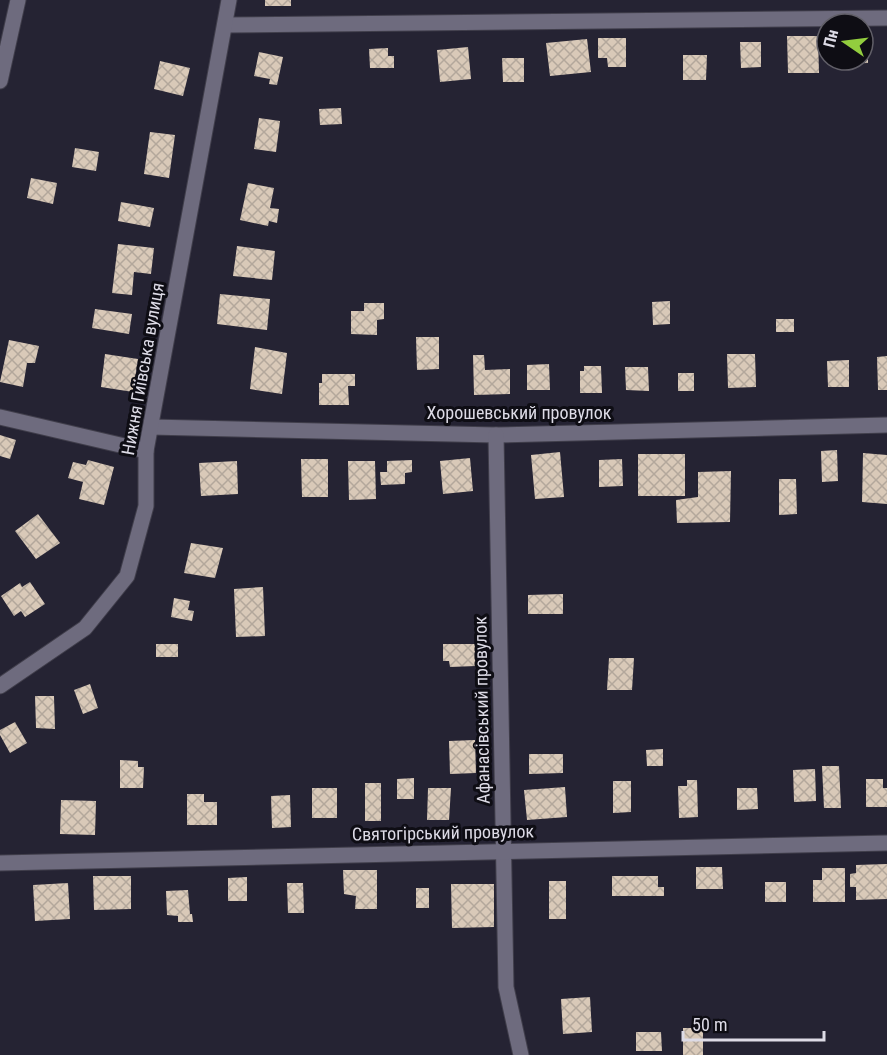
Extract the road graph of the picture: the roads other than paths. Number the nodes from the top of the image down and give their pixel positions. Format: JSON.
{"nodes":[{"id":1,"x":18,"y":0,"type":"edge"},
{"id":2,"x":229,"y":0,"type":"edge"},
{"id":3,"x":887,"y":18,"type":"edge"},
{"id":4,"x":225,"y":25,"type":"junction"},
{"id":5,"x":0,"y":81,"type":"edge"},
{"id":6,"x":0,"y":417,"type":"edge"},
{"id":7,"x":887,"y":425,"type":"edge"},
{"id":8,"x":151,"y":427,"type":"junction"},
{"id":9,"x":496,"y":435,"type":"junction"},
{"id":10,"x":146,"y":450,"type":"junction"},
{"id":11,"x":0,"y":686,"type":"edge"},
{"id":12,"x":887,"y":843,"type":"edge"},
{"id":13,"x":504,"y":850,"type":"junction"},
{"id":14,"x":0,"y":863,"type":"edge"},
{"id":15,"x":521,"y":1055,"type":"edge"}],
"edges":[{"from":1,"to":5,"type":"street"},
{"from":2,"to":4,"type":"street","name":"Нижня Гиївська вулиця"},
{"from":3,"to":4,"type":"street"},
{"from":4,"to":8,"type":"street","name":"Нижня Гиївська вулиця"},
{"from":6,"to":10,"type":"street"},
{"from":7,"to":9,"type":"street","name":"Хорошевський провулок"},
{"from":8,"to":9,"type":"street","name":"Хорошевський провулок"},
{"from":8,"to":10,"type":"street","name":"Нижня Гиївська вулиця"},
{"from":9,"to":13,"type":"street","name":"Афанасівський провулок"},
{"from":10,"to":11,"type":"street","name":"Нижня Гиївська вулиця"},
{"from":12,"to":13,"type":"street","name":"Святогірський провулок"},
{"from":13,"to":14,"type":"street","name":"Святогірський провулок"},
{"from":13,"to":15,"type":"street","name":"Афанасівський провулок"}]}
